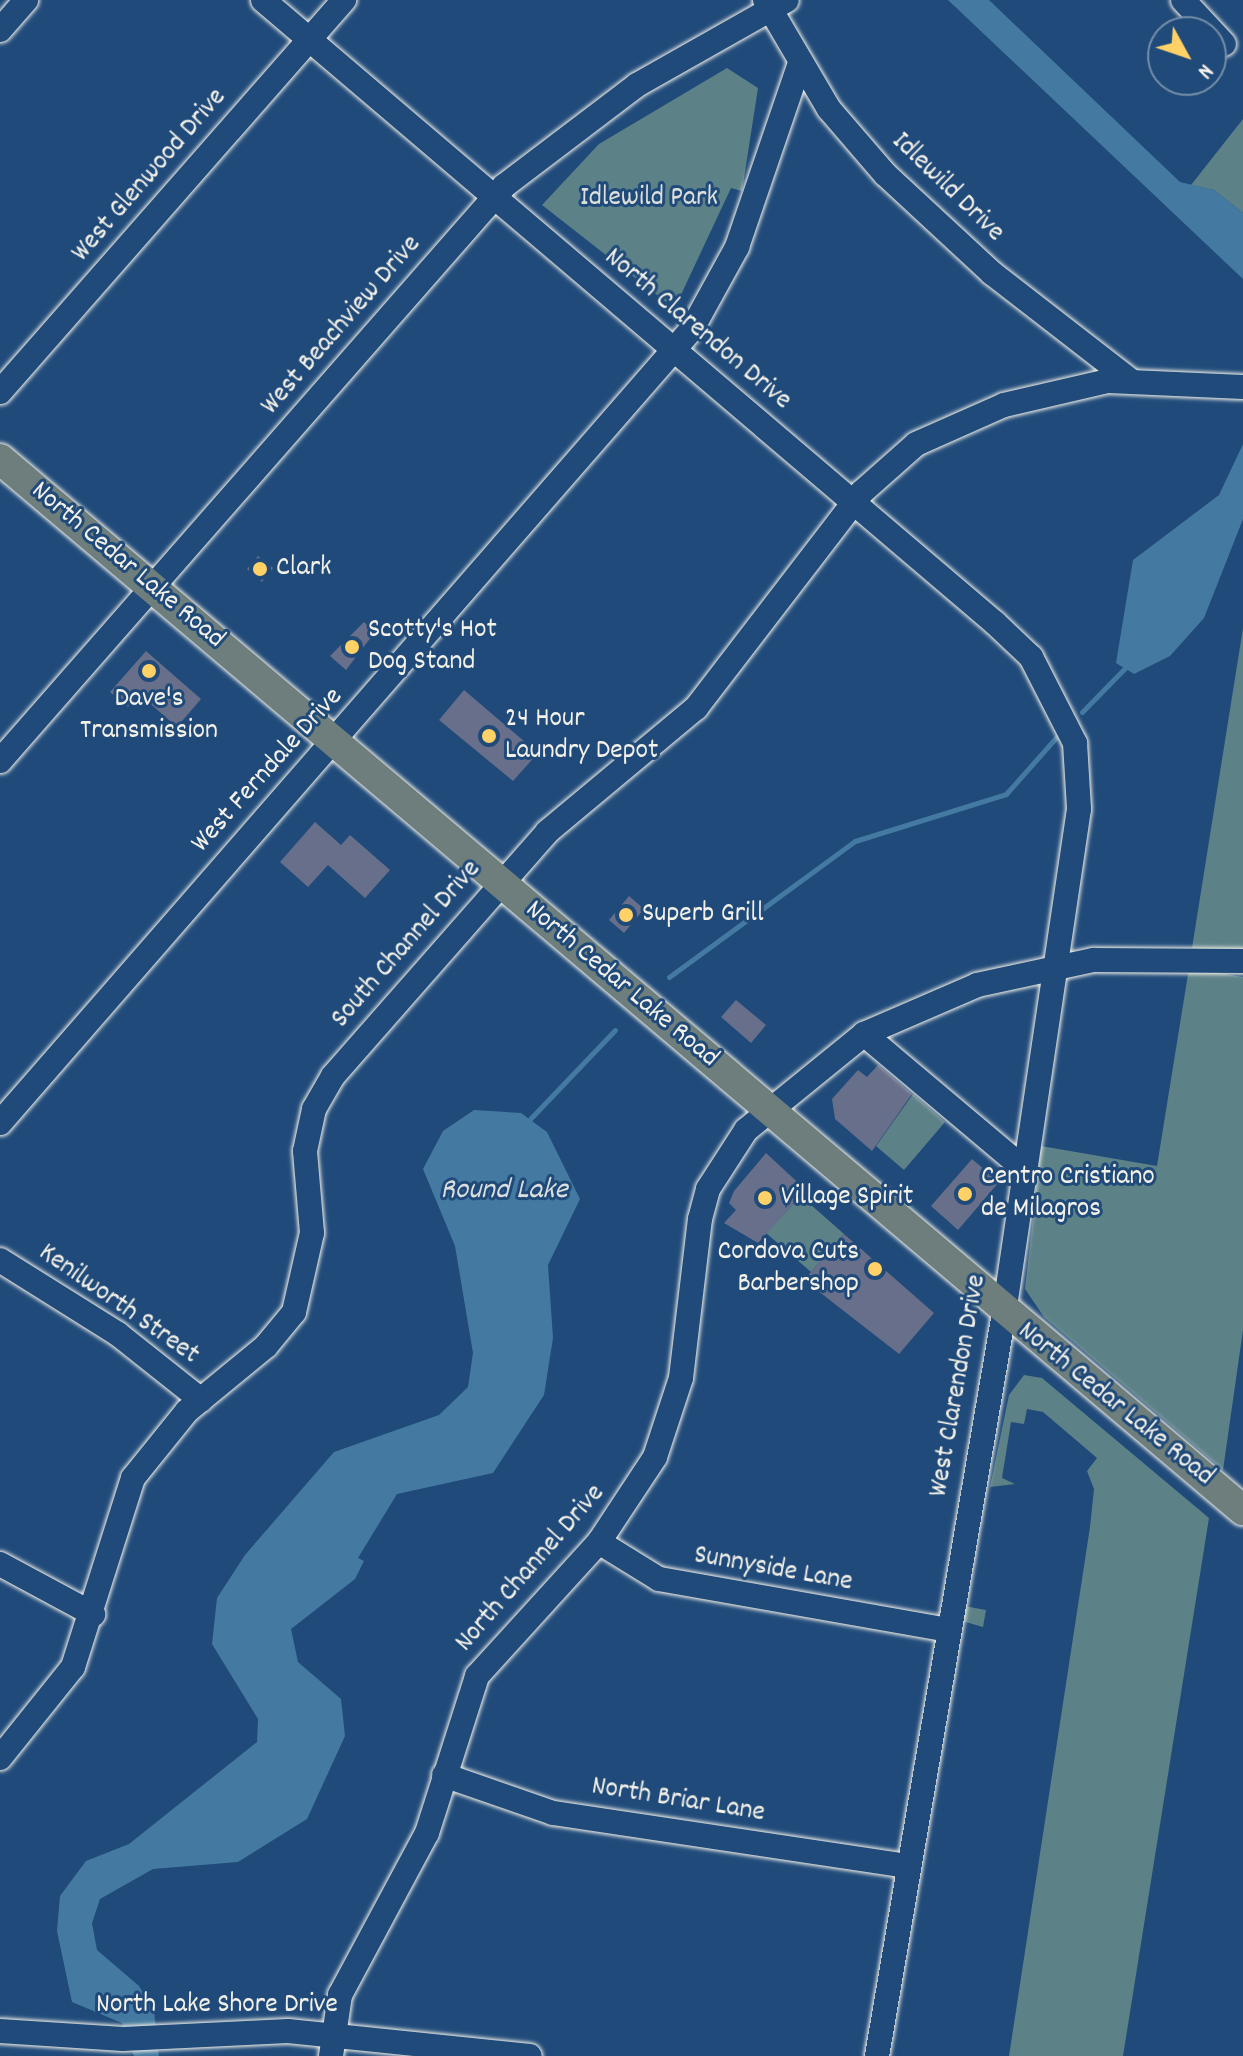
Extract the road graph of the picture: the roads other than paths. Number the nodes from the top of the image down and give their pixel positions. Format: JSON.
{"nodes":[{"id":1,"x":26,"y":0,"type":"edge"},
{"id":2,"x":263,"y":0,"type":"edge"},
{"id":3,"x":344,"y":0,"type":"edge"},
{"id":4,"x":1183,"y":0,"type":"edge"},
{"id":5,"x":774,"y":4,"type":"edge"},
{"id":6,"x":1198,"y":16,"type":"edge"},
{"id":7,"x":0,"y":30,"type":"edge"},
{"id":8,"x":309,"y":40,"type":"junction"},
{"id":9,"x":800,"y":63,"type":"junction"},
{"id":10,"x":495,"y":197,"type":"junction"},
{"id":11,"x":675,"y":351,"type":"junction"},
{"id":12,"x":1130,"y":380,"type":"junction"},
{"id":13,"x":1243,"y":387,"type":"edge"},
{"id":14,"x":0,"y":392,"type":"edge"},
{"id":15,"x":0,"y":459,"type":"edge"},
{"id":16,"x":854,"y":503,"type":"junction"},
{"id":17,"x":152,"y":588,"type":"junction"},
{"id":18,"x":1068,"y":727,"type":"joint"},
{"id":19,"x":335,"y":742,"type":"junction"},
{"id":20,"x":0,"y":761,"type":"edge"},
{"id":21,"x":501,"y":883,"type":"junction"},
{"id":22,"x":1243,"y":961,"type":"edge"},
{"id":23,"x":1055,"y":967,"type":"junction"},
{"id":24,"x":864,"y":1034,"type":"junction"},
{"id":25,"x":768,"y":1109,"type":"junction"},
{"id":26,"x":0,"y":1123,"type":"edge"},
{"id":27,"x":1023,"y":1168,"type":"junction"},
{"id":28,"x":0,"y":1260,"type":"edge"},
{"id":29,"x":1004,"y":1313,"type":"junction"},
{"id":30,"x":201,"y":1400,"type":"junction"},
{"id":31,"x":1243,"y":1510,"type":"edge"},
{"id":32,"x":599,"y":1542,"type":"junction"},
{"id":33,"x":0,"y":1564,"type":"edge"},
{"id":34,"x":93,"y":1614,"type":"junction"},
{"id":35,"x":947,"y":1630,"type":"junction"},
{"id":36,"x":0,"y":1758,"type":"edge"},
{"id":37,"x":444,"y":1775,"type":"junction"},
{"id":38,"x":908,"y":1866,"type":"junction"},
{"id":39,"x":0,"y":2031,"type":"edge"},
{"id":40,"x":332,"y":2045,"type":"edge"},
{"id":41,"x":530,"y":2056,"type":"edge"},
{"id":42,"x":877,"y":2056,"type":"edge"}],
"edges":[{"from":1,"to":7,"type":"street"},
{"from":2,"to":8,"type":"street","name":"North Clarendon Drive"},
{"from":3,"to":8,"type":"street","name":"West Glenwood Drive"},
{"from":4,"to":6,"type":"street"},
{"from":5,"to":9,"type":"street","name":"Idlewild Drive"},
{"from":5,"to":10,"type":"street","name":"West Beachview Drive"},
{"from":8,"to":10,"type":"street","name":"North Clarendon Drive"},
{"from":8,"to":14,"type":"street","name":"West Glenwood Drive"},
{"from":9,"to":11,"type":"street","name":"West Ferndale Drive"},
{"from":9,"to":12,"type":"street","name":"Idlewild Drive"},
{"from":10,"to":11,"type":"street","name":"North Clarendon Drive"},
{"from":10,"to":17,"type":"street","name":"West Beachview Drive"},
{"from":11,"to":16,"type":"street","name":"North Clarendon Drive"},
{"from":11,"to":19,"type":"street","name":"West Ferndale Drive"},
{"from":12,"to":13,"type":"street","name":"South Channel Drive"},
{"from":12,"to":16,"type":"street","name":"South Channel Drive"},
{"from":15,"to":17,"type":"main road","name":"North Cedar Lake Road"},
{"from":16,"to":18,"type":"street","name":"North Clarendon Drive"},
{"from":16,"to":21,"type":"street","name":"South Channel Drive"},
{"from":17,"to":19,"type":"main road","name":"North Cedar Lake Road"},
{"from":17,"to":20,"type":"street","name":"West Beachview Drive"},
{"from":18,"to":23,"type":"street","name":"West Clarendon Drive"},
{"from":19,"to":21,"type":"main road","name":"North Cedar Lake Road"},
{"from":19,"to":26,"type":"street","name":"West Ferndale Drive"},
{"from":21,"to":25,"type":"main road","name":"North Cedar Lake Road"},
{"from":21,"to":30,"type":"street","name":"South Channel Drive"},
{"from":22,"to":23,"type":"street","name":"North Channel Drive"},
{"from":23,"to":24,"type":"street","name":"North Channel Drive"},
{"from":23,"to":27,"type":"street","name":"West Clarendon Drive"},
{"from":24,"to":25,"type":"street","name":"North Channel Drive"},
{"from":24,"to":27,"type":"street"},
{"from":25,"to":29,"type":"main road","name":"North Cedar Lake Road"},
{"from":25,"to":32,"type":"street","name":"North Channel Drive"},
{"from":27,"to":29,"type":"street","name":"West Clarendon Drive"},
{"from":28,"to":30,"type":"street","name":"Kenilworth Street"},
{"from":29,"to":31,"type":"main road","name":"North Cedar Lake Road"},
{"from":29,"to":35,"type":"street","name":"West Clarendon Drive"},
{"from":30,"to":34,"type":"street","name":"South Channel Drive"},
{"from":32,"to":35,"type":"street","name":"Sunnyside Lane"},
{"from":32,"to":37,"type":"street","name":"North Channel Drive"},
{"from":33,"to":34,"type":"street"},
{"from":34,"to":36,"type":"street","name":"South Channel Drive"},
{"from":35,"to":38,"type":"street","name":"West Clarendon Drive"},
{"from":37,"to":38,"type":"street","name":"North Briar Lane"},
{"from":37,"to":40,"type":"street","name":"North Channel Drive"},
{"from":38,"to":42,"type":"street","name":"West Clarendon Drive"},
{"from":39,"to":40,"type":"street","name":"North Lake Shore Drive"},
{"from":40,"to":41,"type":"street","name":"North Lake Shore Drive"}]}
